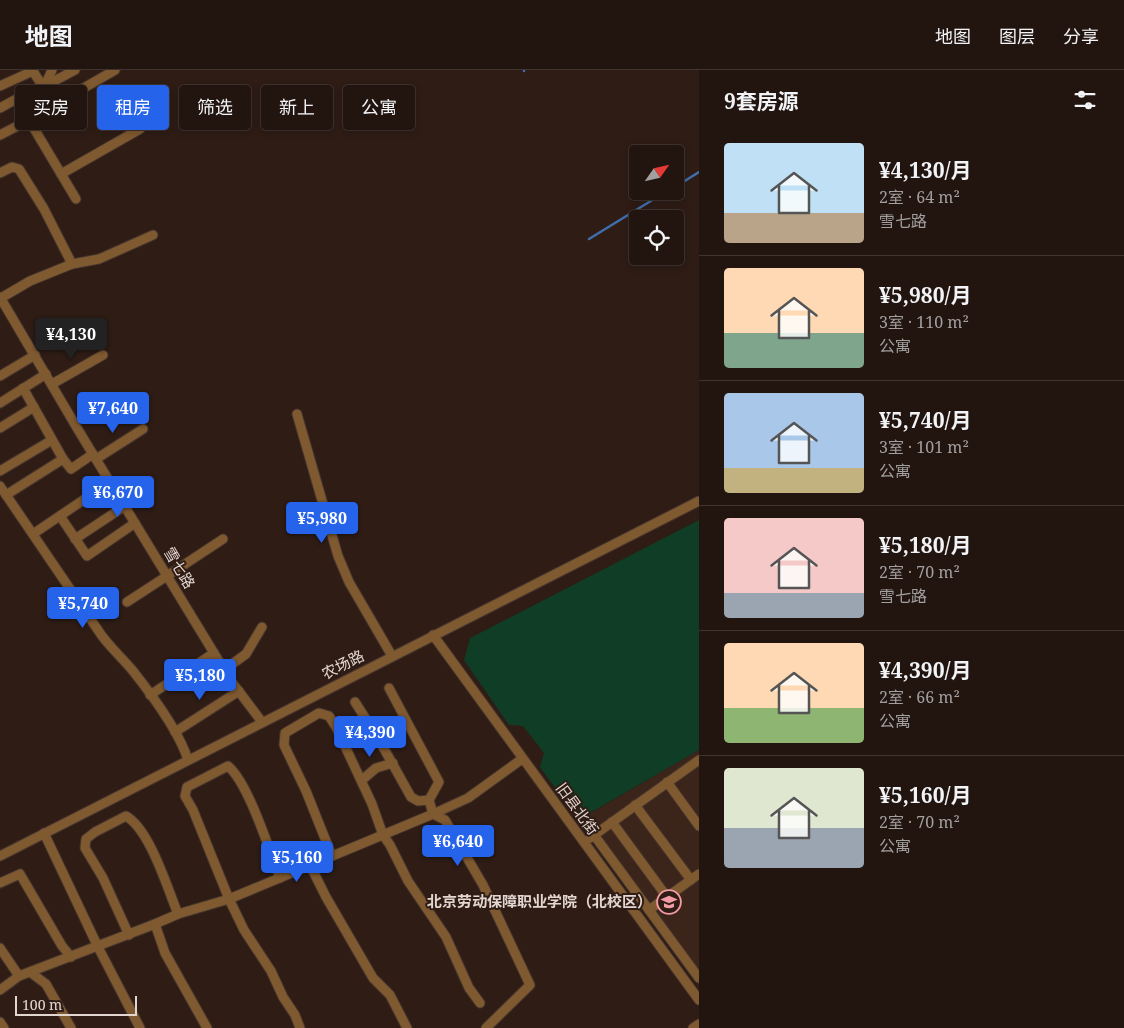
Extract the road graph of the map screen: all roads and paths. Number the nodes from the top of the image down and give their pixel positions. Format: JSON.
{"nodes":[{"id":1,"x":52,"y":70,"type":"edge"},
{"id":2,"x":75,"y":70,"type":"edge"},
{"id":3,"x":115,"y":70,"type":"edge"},
{"id":4,"x":43,"y":85,"type":"edge"},
{"id":5,"x":45,"y":85,"type":"edge"},
{"id":6,"x":48,"y":85,"type":"edge"},
{"id":7,"x":0,"y":86,"type":"edge"},
{"id":8,"x":87,"y":86,"type":"edge"},
{"id":9,"x":15,"y":100,"type":"edge"},
{"id":10,"x":0,"y":108,"type":"edge"},
{"id":11,"x":15,"y":127,"type":"edge"},
{"id":12,"x":35,"y":130,"type":"edge"},
{"id":13,"x":137,"y":130,"type":"edge"},
{"id":14,"x":0,"y":135,"type":"edge"},
{"id":15,"x":0,"y":173,"type":"edge"},
{"id":16,"x":61,"y":174,"type":"junction"},
{"id":17,"x":76,"y":199,"type":"dead end"},
{"id":18,"x":153,"y":235,"type":"dead end"},
{"id":19,"x":72,"y":264,"type":"junction"},
{"id":20,"x":0,"y":298,"type":"edge"},
{"id":21,"x":35,"y":354,"type":"junction"},
{"id":22,"x":103,"y":355,"type":"dead end"},
{"id":23,"x":46,"y":374,"type":"junction"},
{"id":24,"x":0,"y":376,"type":"edge"},
{"id":25,"x":52,"y":384,"type":"junction"},
{"id":26,"x":23,"y":388,"type":"junction"},
{"id":27,"x":0,"y":403,"type":"edge"},
{"id":28,"x":34,"y":407,"type":"junction"},
{"id":29,"x":297,"y":414,"type":"dead end"},
{"id":30,"x":0,"y":428,"type":"edge"},
{"id":31,"x":143,"y":429,"type":"dead end"},
{"id":32,"x":52,"y":440,"type":"junction"},
{"id":33,"x":95,"y":457,"type":"junction"},
{"id":34,"x":64,"y":459,"type":"junction"},
{"id":35,"x":0,"y":472,"type":"edge"},
{"id":36,"x":110,"y":482,"type":"junction"},
{"id":37,"x":0,"y":486,"type":"edge"},
{"id":38,"x":6,"y":495,"type":"junction"},
{"id":39,"x":699,"y":501,"type":"edge"},
{"id":40,"x":125,"y":506,"type":"junction"},
{"id":41,"x":60,"y":516,"type":"junction"},
{"id":42,"x":135,"y":524,"type":"junction"},
{"id":43,"x":33,"y":534,"type":"junction"},
{"id":44,"x":75,"y":539,"type":"junction"},
{"id":45,"x":223,"y":539,"type":"dead end"},
{"id":46,"x":167,"y":576,"type":"junction"},
{"id":47,"x":127,"y":602,"type":"dead end"},
{"id":48,"x":262,"y":627,"type":"dead end"},
{"id":49,"x":433,"y":635,"type":"junction"},
{"id":50,"x":214,"y":653,"type":"junction"},
{"id":51,"x":392,"y":656,"type":"junction"},
{"id":52,"x":224,"y":670,"type":"junction"},
{"id":53,"x":388,"y":688,"type":"dead end"},
{"id":54,"x":238,"y":690,"type":"junction"},
{"id":55,"x":150,"y":696,"type":"junction"},
{"id":56,"x":356,"y":702,"type":"dead end"},
{"id":57,"x":262,"y":722,"type":"junction"},
{"id":58,"x":175,"y":732,"type":"junction"},
{"id":59,"x":522,"y":758,"type":"junction"},
{"id":60,"x":188,"y":760,"type":"junction"},
{"id":61,"x":699,"y":760,"type":"edge"},
{"id":62,"x":393,"y":763,"type":"junction"},
{"id":63,"x":362,"y":780,"type":"junction"},
{"id":64,"x":666,"y":782,"type":"junction"},
{"id":65,"x":429,"y":800,"type":"junction"},
{"id":66,"x":635,"y":805,"type":"junction"},
{"id":67,"x":433,"y":814,"type":"junction"},
{"id":68,"x":612,"y":822,"type":"junction"},
{"id":69,"x":699,"y":826,"type":"edge"},
{"id":70,"x":44,"y":834,"type":"junction"},
{"id":71,"x":382,"y":835,"type":"junction"},
{"id":72,"x":594,"y":835,"type":"junction"},
{"id":73,"x":584,"y":842,"type":"junction"},
{"id":74,"x":0,"y":856,"type":"edge"},
{"id":75,"x":332,"y":856,"type":"junction"},
{"id":76,"x":310,"y":865,"type":"junction"},
{"id":77,"x":699,"y":874,"type":"edge"},
{"id":78,"x":280,"y":878,"type":"junction"},
{"id":79,"x":690,"y":880,"type":"junction"},
{"id":80,"x":0,"y":883,"type":"edge"},
{"id":81,"x":667,"y":897,"type":"junction"},
{"id":82,"x":229,"y":899,"type":"junction"},
{"id":83,"x":649,"y":910,"type":"junction"},
{"id":84,"x":178,"y":914,"type":"junction"},
{"id":85,"x":155,"y":924,"type":"junction"},
{"id":86,"x":129,"y":935,"type":"junction"},
{"id":87,"x":98,"y":947,"type":"junction"},
{"id":88,"x":0,"y":948,"type":"edge"},
{"id":89,"x":72,"y":957,"type":"junction"},
{"id":90,"x":30,"y":972,"type":"junction"},
{"id":91,"x":18,"y":976,"type":"junction"},
{"id":92,"x":699,"y":978,"type":"edge"},
{"id":93,"x":0,"y":990,"type":"edge"},
{"id":94,"x":699,"y":1000,"type":"edge"},
{"id":95,"x":480,"y":1003,"type":"dead end"},
{"id":96,"x":0,"y":1022,"type":"edge"},
{"id":97,"x":699,"y":1024,"type":"edge"},
{"id":98,"x":4,"y":1028,"type":"edge"},
{"id":99,"x":71,"y":1028,"type":"edge"},
{"id":100,"x":140,"y":1028,"type":"edge"},
{"id":101,"x":207,"y":1028,"type":"edge"},
{"id":102,"x":300,"y":1028,"type":"edge"},
{"id":103,"x":407,"y":1028,"type":"edge"},
{"id":104,"x":486,"y":1028,"type":"edge"},
{"id":105,"x":693,"y":1028,"type":"edge"}],
"edges":[{"from":1,"to":5,"type":"street"},
{"from":2,"to":6,"type":"street"},
{"from":3,"to":8,"type":"street"},
{"from":4,"to":7,"type":"street"},
{"from":9,"to":10,"type":"street"},
{"from":11,"to":14,"type":"street"},
{"from":12,"to":16,"type":"street"},
{"from":13,"to":16,"type":"street"},
{"from":15,"to":19,"type":"street"},
{"from":16,"to":17,"type":"street"},
{"from":18,"to":19,"type":"street"},
{"from":19,"to":20,"type":"street"},
{"from":20,"to":21,"type":"street","name":"雪七路"},
{"from":21,"to":23,"type":"street","name":"雪七路"},
{"from":21,"to":24,"type":"street"},
{"from":22,"to":25,"type":"street"},
{"from":23,"to":25,"type":"street","name":"雪七路"},
{"from":23,"to":26,"type":"street"},
{"from":25,"to":33,"type":"street","name":"雪七路"},
{"from":26,"to":27,"type":"street"},
{"from":26,"to":28,"type":"street"},
{"from":28,"to":30,"type":"street"},
{"from":28,"to":32,"type":"street"},
{"from":29,"to":51,"type":"street"},
{"from":31,"to":33,"type":"street"},
{"from":32,"to":34,"type":"street"},
{"from":32,"to":35,"type":"street"},
{"from":33,"to":34,"type":"street"},
{"from":33,"to":36,"type":"street","name":"雪七路"},
{"from":34,"to":38,"type":"street"},
{"from":36,"to":40,"type":"street","name":"雪七路"},
{"from":36,"to":41,"type":"street"},
{"from":37,"to":38,"type":"street"},
{"from":38,"to":43,"type":"street"},
{"from":39,"to":49,"type":"street","name":"农场路"},
{"from":40,"to":42,"type":"street","name":"雪七路"},
{"from":40,"to":44,"type":"street"},
{"from":41,"to":43,"type":"street"},
{"from":41,"to":44,"type":"street"},
{"from":42,"to":44,"type":"street"},
{"from":42,"to":46,"type":"street","name":"雪七路"},
{"from":43,"to":55,"type":"street"},
{"from":45,"to":46,"type":"street"},
{"from":46,"to":47,"type":"street"},
{"from":46,"to":50,"type":"street","name":"雪七路"},
{"from":48,"to":52,"type":"street"},
{"from":49,"to":51,"type":"street","name":"农场路"},
{"from":49,"to":59,"type":"street","name":"旧县北街"},
{"from":50,"to":52,"type":"street","name":"雪七路"},
{"from":50,"to":55,"type":"street"},
{"from":51,"to":57,"type":"street","name":"农场路"},
{"from":52,"to":54,"type":"street","name":"雪七路"},
{"from":53,"to":65,"type":"street"},
{"from":54,"to":57,"type":"street","name":"雪七路"},
{"from":54,"to":58,"type":"street"},
{"from":55,"to":58,"type":"street"},
{"from":56,"to":62,"type":"street"},
{"from":57,"to":60,"type":"street","name":"农场路"},
{"from":58,"to":60,"type":"street"},
{"from":59,"to":67,"type":"street"},
{"from":59,"to":73,"type":"street","name":"旧县北街"},
{"from":60,"to":70,"type":"street","name":"农场路"},
{"from":61,"to":64,"type":"street"},
{"from":62,"to":63,"type":"street"},
{"from":62,"to":65,"type":"street"},
{"from":63,"to":71,"type":"street"},
{"from":63,"to":75,"type":"street"},
{"from":64,"to":66,"type":"street"},
{"from":64,"to":69,"type":"street"},
{"from":65,"to":67,"type":"street"},
{"from":66,"to":68,"type":"street"},
{"from":66,"to":79,"type":"street"},
{"from":67,"to":71,"type":"street"},
{"from":67,"to":104,"type":"street"},
{"from":68,"to":72,"type":"street"},
{"from":68,"to":81,"type":"street"},
{"from":70,"to":74,"type":"street","name":"农场路"},
{"from":70,"to":87,"type":"street"},
{"from":71,"to":75,"type":"street"},
{"from":71,"to":95,"type":"street"},
{"from":72,"to":73,"type":"street"},
{"from":72,"to":83,"type":"street"},
{"from":73,"to":94,"type":"street","name":"旧县北街"},
{"from":75,"to":76,"type":"street"},
{"from":76,"to":78,"type":"street"},
{"from":76,"to":103,"type":"street"},
{"from":77,"to":79,"type":"street"},
{"from":78,"to":82,"type":"street"},
{"from":78,"to":82,"type":"street"},
{"from":79,"to":81,"type":"street"},
{"from":80,"to":89,"type":"street"},
{"from":81,"to":83,"type":"street"},
{"from":82,"to":84,"type":"street"},
{"from":82,"to":102,"type":"street"},
{"from":83,"to":92,"type":"street"},
{"from":84,"to":85,"type":"street"},
{"from":84,"to":86,"type":"street"},
{"from":85,"to":86,"type":"street"},
{"from":85,"to":101,"type":"street"},
{"from":86,"to":87,"type":"street"},
{"from":87,"to":89,"type":"street"},
{"from":87,"to":100,"type":"street"},
{"from":88,"to":91,"type":"street"},
{"from":89,"to":90,"type":"street"},
{"from":90,"to":91,"type":"street"},
{"from":90,"to":99,"type":"street"},
{"from":91,"to":93,"type":"street"},
{"from":96,"to":98,"type":"street"},
{"from":97,"to":105,"type":"street"}]}
